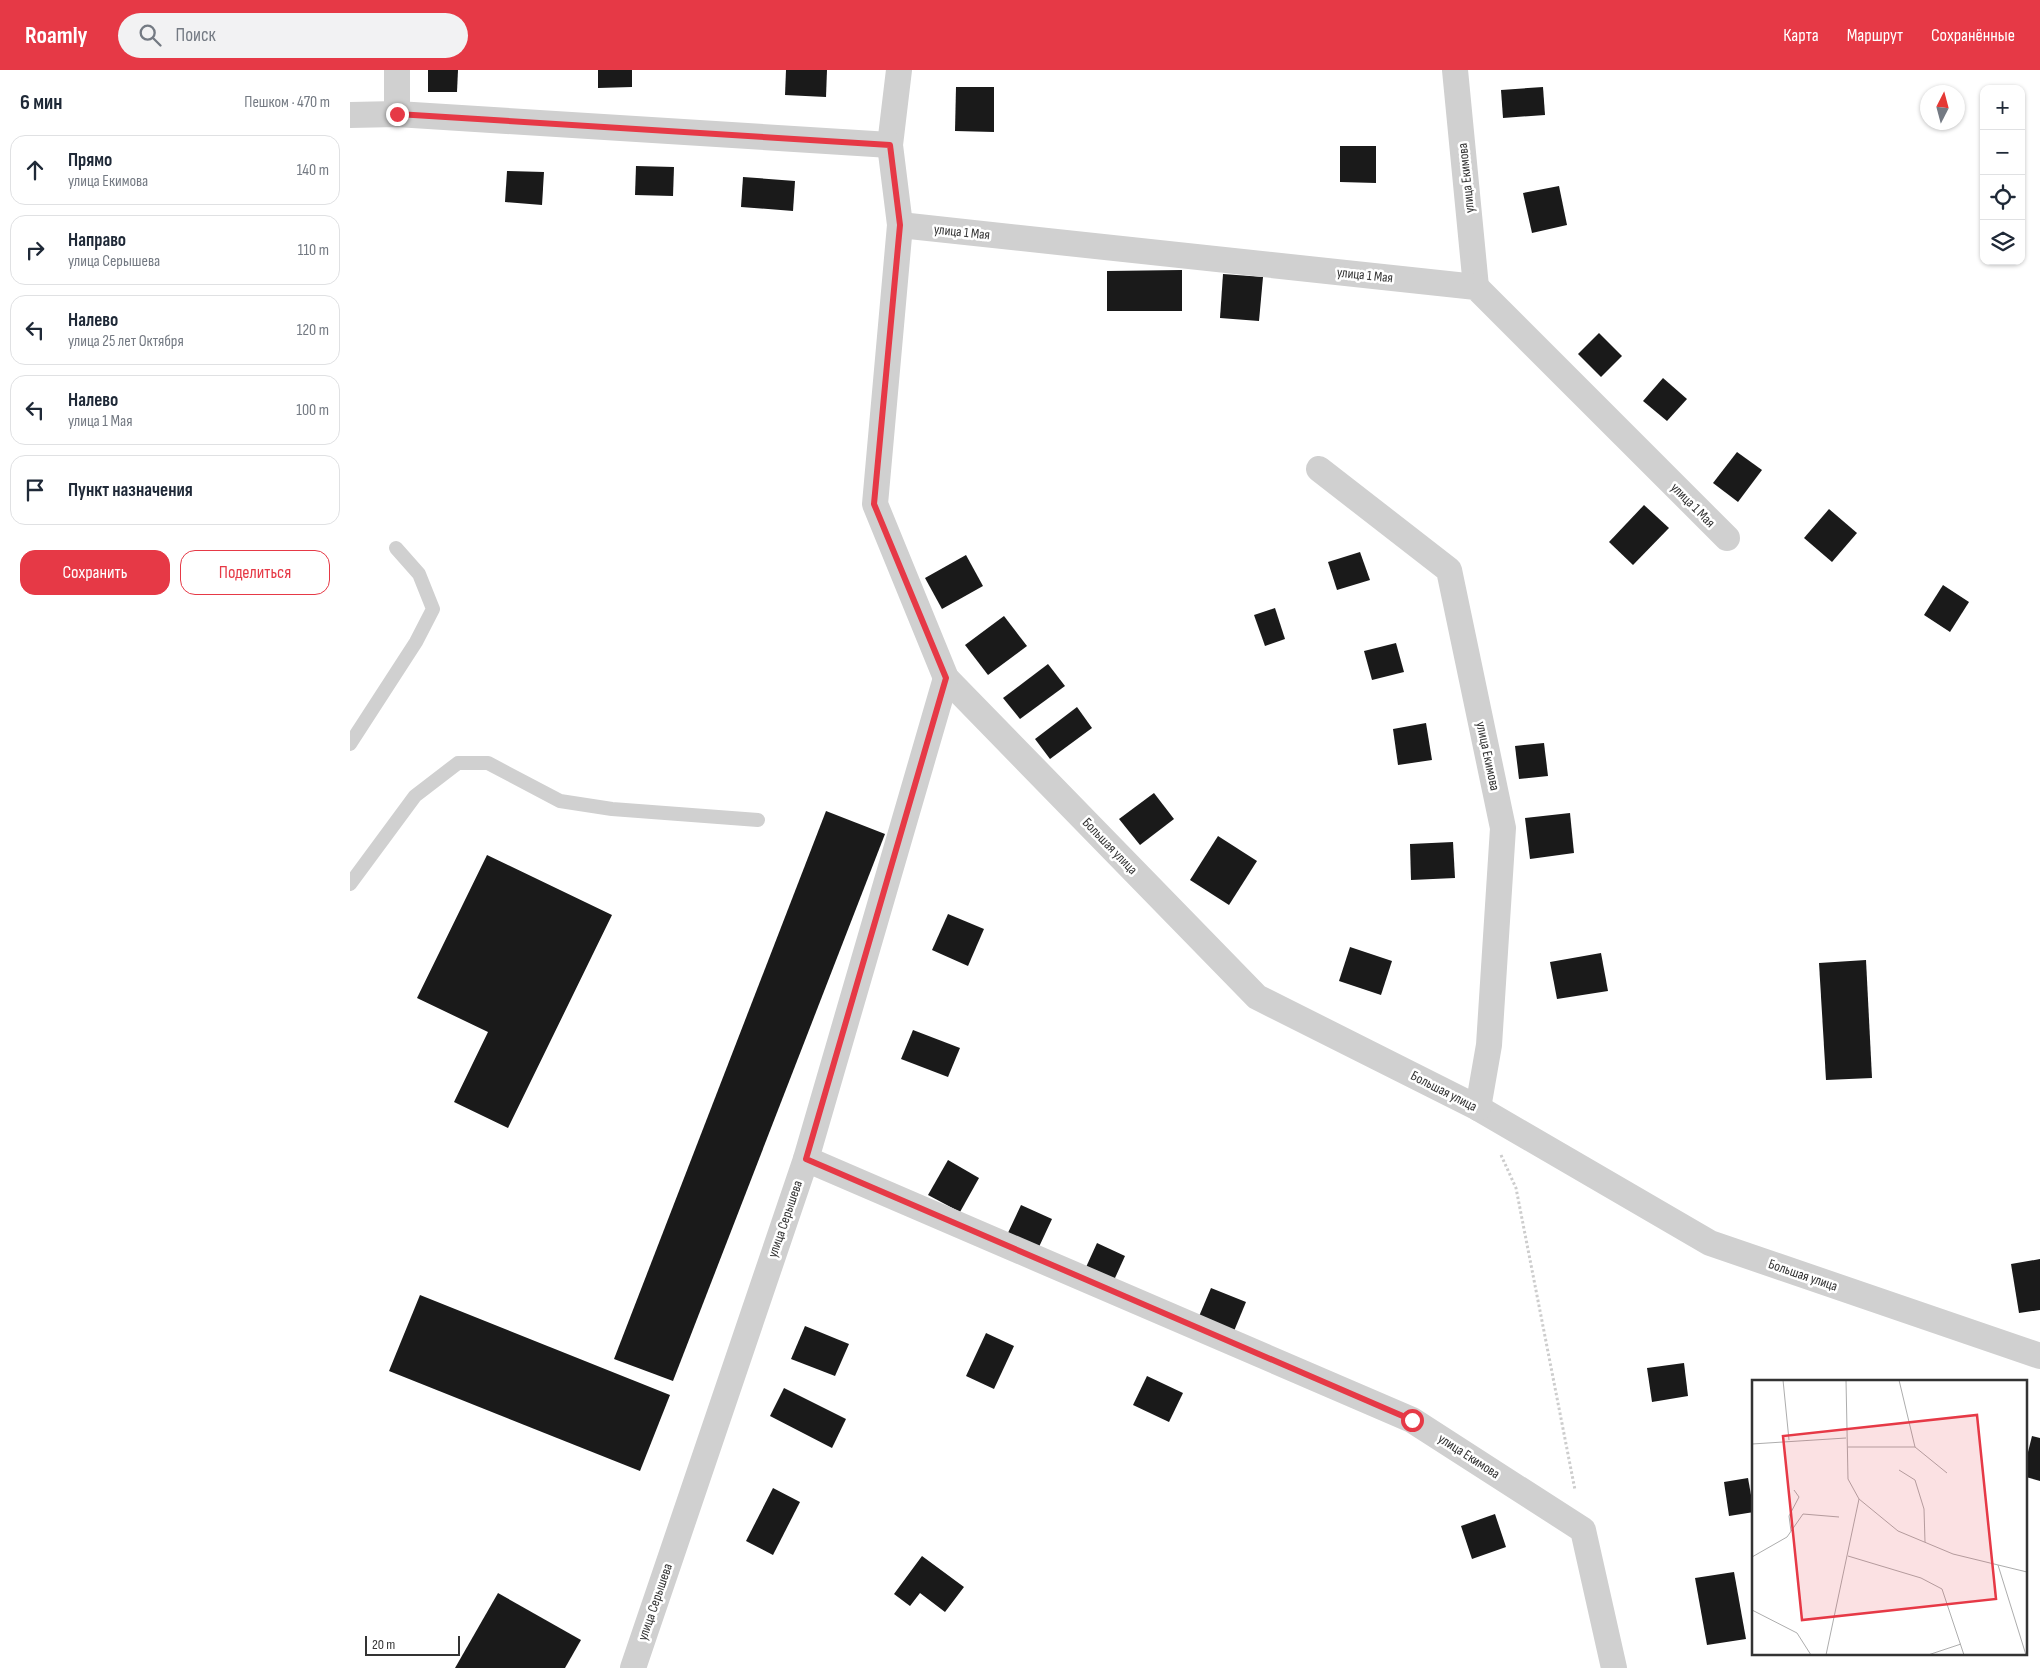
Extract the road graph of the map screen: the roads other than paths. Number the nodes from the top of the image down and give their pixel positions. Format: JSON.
{"nodes":[{"id":1,"x":397,"y":70,"type":"edge"},
{"id":2,"x":899,"y":70,"type":"edge"},
{"id":3,"x":1455,"y":70,"type":"edge"},
{"id":4,"x":397,"y":114,"type":"junction"},
{"id":5,"x":350,"y":115,"type":"edge"},
{"id":6,"x":890,"y":145,"type":"junction"},
{"id":7,"x":900,"y":225,"type":"junction"},
{"id":8,"x":1476,"y":287,"type":"junction"},
{"id":9,"x":1319,"y":469,"type":"dead end"},
{"id":10,"x":1727,"y":538,"type":"dead end"},
{"id":11,"x":396,"y":548,"type":"dead end"},
{"id":12,"x":946,"y":678,"type":"junction"},
{"id":13,"x":350,"y":744,"type":"edge"},
{"id":14,"x":758,"y":820,"type":"dead end"},
{"id":15,"x":350,"y":884,"type":"edge"},
{"id":16,"x":1478,"y":1108,"type":"junction"},
{"id":17,"x":806,"y":1159,"type":"junction"},
{"id":18,"x":2040,"y":1356,"type":"edge"},
{"id":19,"x":633,"y":1668,"type":"edge"},
{"id":20,"x":1614,"y":1668,"type":"edge"}],
"edges":[{"from":1,"to":4,"type":"street"},
{"from":2,"to":6,"type":"street"},
{"from":3,"to":8,"type":"street","name":"улица Екимова"},
{"from":4,"to":5,"type":"street"},
{"from":4,"to":6,"type":"street"},
{"from":6,"to":7,"type":"street"},
{"from":7,"to":8,"type":"street","name":"улица 1 Мая"},
{"from":7,"to":12,"type":"street"},
{"from":8,"to":10,"type":"street","name":"улица 1 Мая"},
{"from":9,"to":16,"type":"street","name":"улица Екимова"},
{"from":11,"to":13,"type":"lane"},
{"from":12,"to":16,"type":"street","name":"Большая улица"},
{"from":12,"to":17,"type":"street","name":"улица Серышева"},
{"from":14,"to":15,"type":"lane"},
{"from":16,"to":18,"type":"street","name":"Большая улица"},
{"from":17,"to":19,"type":"street","name":"улица Серышева"},
{"from":17,"to":20,"type":"street","name":"улица Екимова"}]}
